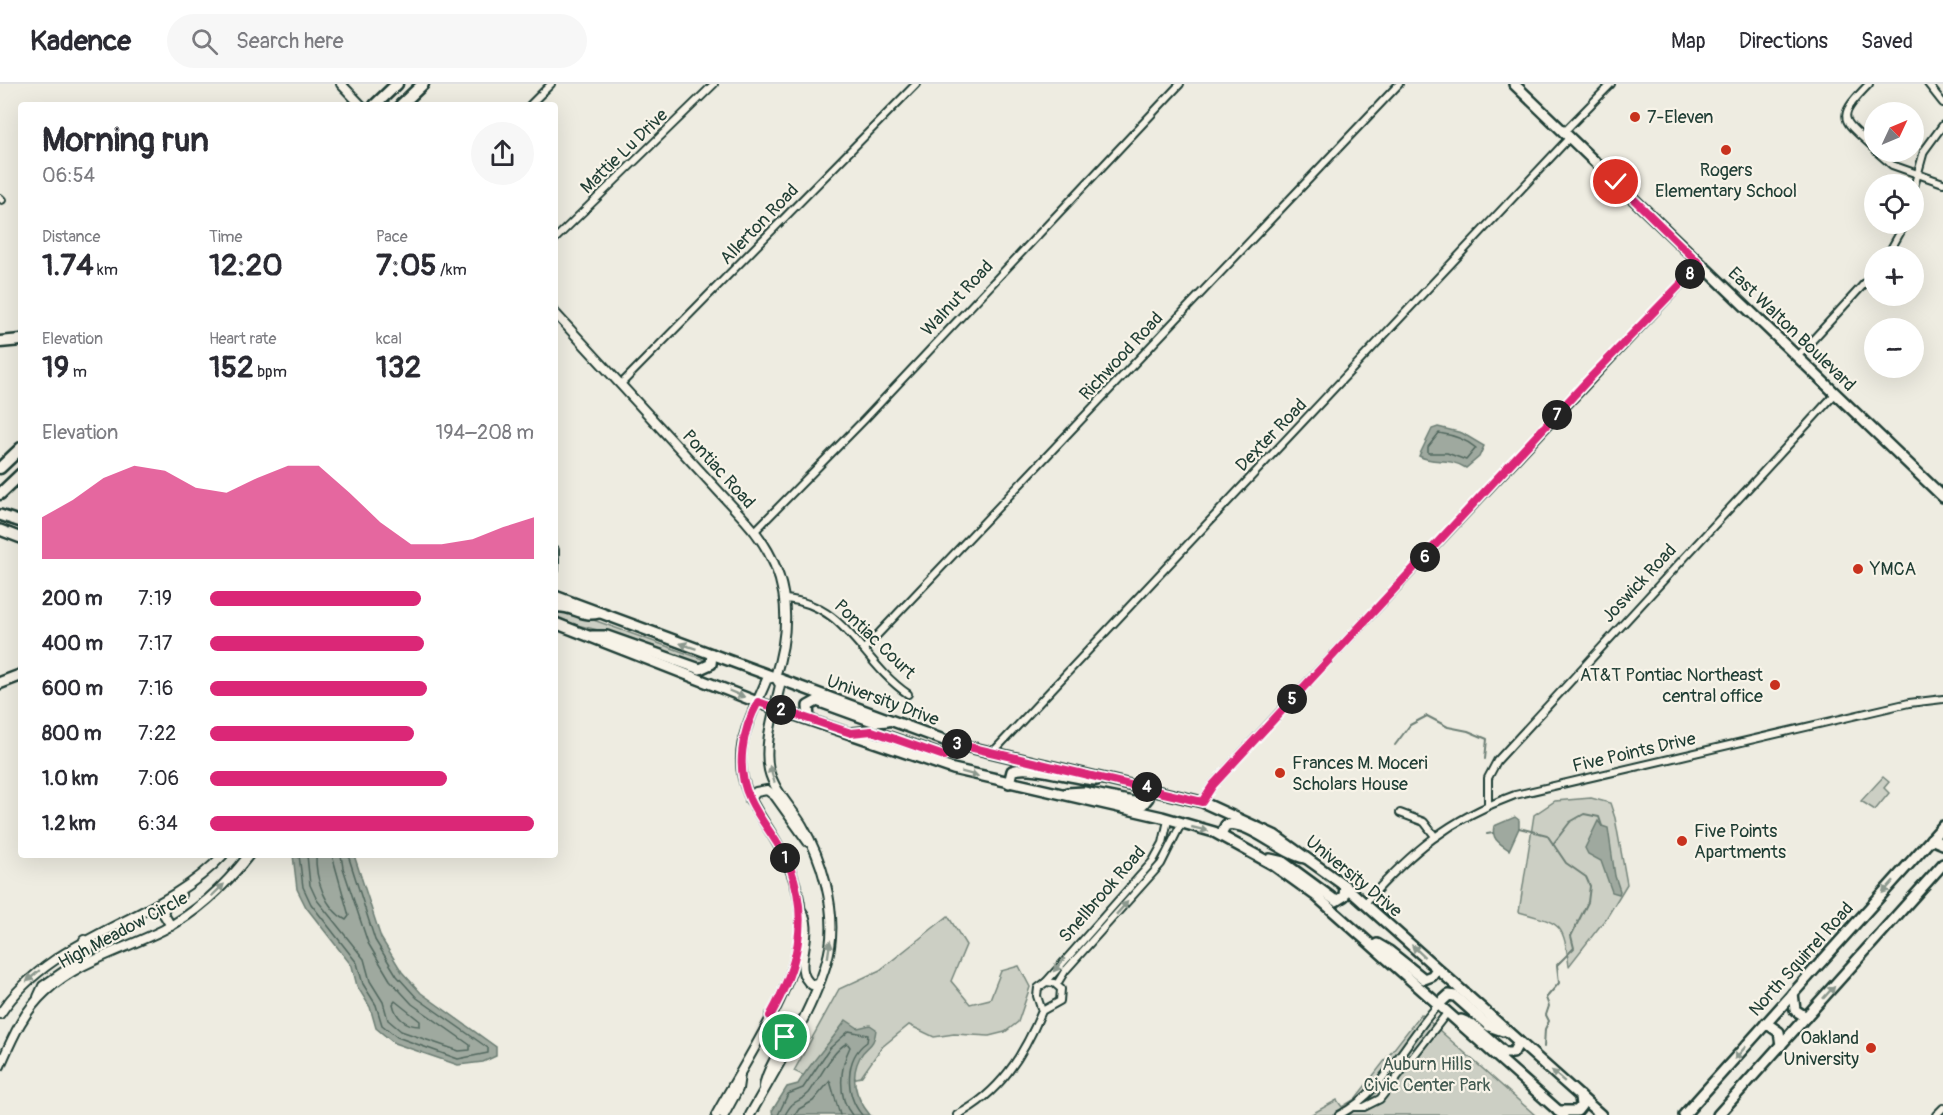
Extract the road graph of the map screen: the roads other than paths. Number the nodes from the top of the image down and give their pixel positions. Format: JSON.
{"nodes":[{"id":1,"x":341,"y":84,"type":"edge"},
{"id":2,"x":397,"y":84,"type":"edge"},
{"id":3,"x":423,"y":84,"type":"edge"},
{"id":4,"x":552,"y":84,"type":"edge"},
{"id":5,"x":714,"y":84,"type":"edge"},
{"id":6,"x":916,"y":84,"type":"edge"},
{"id":7,"x":1180,"y":84,"type":"edge"},
{"id":8,"x":1399,"y":84,"type":"edge"},
{"id":9,"x":1514,"y":84,"type":"edge"},
{"id":10,"x":1611,"y":84,"type":"edge"},
{"id":11,"x":1869,"y":84,"type":"edge"},
{"id":12,"x":1928,"y":84,"type":"edge"},
{"id":13,"x":358,"y":102,"type":"edge"},
{"id":14,"x":378,"y":102,"type":"edge"},
{"id":15,"x":404,"y":102,"type":"edge"},
{"id":16,"x":533,"y":102,"type":"edge"},
{"id":17,"x":1943,"y":103,"type":"edge"},
{"id":18,"x":1943,"y":125,"type":"edge"},
{"id":19,"x":1567,"y":135,"type":"junction"},
{"id":20,"x":1864,"y":140,"type":"edge"},
{"id":21,"x":1889,"y":162,"type":"edge"},
{"id":22,"x":1918,"y":172,"type":"junction"},
{"id":23,"x":1943,"y":183,"type":"edge"},
{"id":24,"x":558,"y":237,"type":"edge"},
{"id":25,"x":1700,"y":264,"type":"junction"},
{"id":26,"x":1864,"y":284,"type":"edge"},
{"id":27,"x":558,"y":316,"type":"edge"},
{"id":28,"x":18,"y":340,"type":"edge"},
{"id":29,"x":0,"y":342,"type":"edge"},
{"id":30,"x":1797,"y":357,"type":"junction"},
{"id":31,"x":621,"y":384,"type":"junction"},
{"id":32,"x":1836,"y":393,"type":"junction"},
{"id":33,"x":18,"y":451,"type":"edge"},
{"id":34,"x":0,"y":468,"type":"edge"},
{"id":35,"x":18,"y":477,"type":"edge"},
{"id":36,"x":0,"y":494,"type":"edge"},
{"id":37,"x":1943,"y":497,"type":"edge"},
{"id":38,"x":0,"y":514,"type":"edge"},
{"id":39,"x":16,"y":520,"type":"edge"},
{"id":40,"x":0,"y":530,"type":"edge"},
{"id":41,"x":755,"y":531,"type":"junction"},
{"id":42,"x":18,"y":537,"type":"edge"},
{"id":43,"x":558,"y":597,"type":"edge"},
{"id":44,"x":785,"y":599,"type":"junction"},
{"id":45,"x":558,"y":607,"type":"edge"},
{"id":46,"x":599,"y":613,"type":"junction"},
{"id":47,"x":558,"y":624,"type":"edge"},
{"id":48,"x":586,"y":636,"type":"junction"},
{"id":49,"x":864,"y":649,"type":"junction"},
{"id":50,"x":712,"y":654,"type":"junction"},
{"id":51,"x":18,"y":676,"type":"edge"},
{"id":52,"x":775,"y":677,"type":"junction"},
{"id":53,"x":18,"y":680,"type":"edge"},
{"id":54,"x":0,"y":683,"type":"edge"},
{"id":55,"x":909,"y":693,"type":"dead end"},
{"id":56,"x":1943,"y":699,"type":"edge"},
{"id":57,"x":758,"y":702,"type":"junction"},
{"id":58,"x":775,"y":708,"type":"junction"},
{"id":59,"x":809,"y":719,"type":"junction"},
{"id":60,"x":893,"y":721,"type":"junction"},
{"id":61,"x":851,"y":733,"type":"junction"},
{"id":62,"x":952,"y":743,"type":"junction"},
{"id":63,"x":992,"y":753,"type":"junction"},
{"id":64,"x":1114,"y":780,"type":"junction"},
{"id":65,"x":1009,"y":783,"type":"junction"},
{"id":66,"x":1143,"y":786,"type":"junction"},
{"id":67,"x":1058,"y":794,"type":"junction"},
{"id":68,"x":750,"y":800,"type":"junction"},
{"id":69,"x":1202,"y":802,"type":"junction"},
{"id":70,"x":1488,"y":805,"type":"junction"},
{"id":71,"x":1400,"y":813,"type":"dead end"},
{"id":72,"x":1168,"y":820,"type":"junction"},
{"id":73,"x":1181,"y":824,"type":"junction"},
{"id":74,"x":1943,"y":826,"type":"edge"},
{"id":75,"x":1221,"y":835,"type":"junction"},
{"id":76,"x":1434,"y":835,"type":"junction"},
{"id":77,"x":1931,"y":839,"type":"junction"},
{"id":78,"x":812,"y":844,"type":"junction"},
{"id":79,"x":1943,"y":844,"type":"edge"},
{"id":80,"x":1256,"y":855,"type":"junction"},
{"id":81,"x":220,"y":858,"type":"edge"},
{"id":82,"x":247,"y":858,"type":"edge"},
{"id":83,"x":1310,"y":859,"type":"junction"},
{"id":84,"x":1943,"y":864,"type":"edge"},
{"id":85,"x":212,"y":867,"type":"junction"},
{"id":86,"x":1345,"y":886,"type":"junction"},
{"id":87,"x":1365,"y":903,"type":"junction"},
{"id":88,"x":799,"y":908,"type":"junction"},
{"id":89,"x":171,"y":926,"type":"junction"},
{"id":90,"x":1367,"y":939,"type":"junction"},
{"id":91,"x":84,"y":940,"type":"junction"},
{"id":92,"x":1437,"y":969,"type":"junction"},
{"id":93,"x":1046,"y":982,"type":"junction"},
{"id":94,"x":819,"y":984,"type":"junction"},
{"id":95,"x":1057,"y":984,"type":"junction"},
{"id":96,"x":1793,"y":993,"type":"junction"},
{"id":97,"x":36,"y":1001,"type":"junction"},
{"id":98,"x":1438,"y":1005,"type":"junction"},
{"id":99,"x":1042,"y":1011,"type":"junction"},
{"id":100,"x":0,"y":1014,"type":"edge"},
{"id":101,"x":1450,"y":1015,"type":"junction"},
{"id":102,"x":770,"y":1016,"type":"junction"},
{"id":103,"x":1806,"y":1017,"type":"junction"},
{"id":104,"x":1766,"y":1023,"type":"junction"},
{"id":105,"x":1508,"y":1032,"type":"junction"},
{"id":106,"x":1411,"y":1037,"type":"junction"},
{"id":107,"x":1519,"y":1042,"type":"junction"},
{"id":108,"x":1421,"y":1045,"type":"junction"},
{"id":109,"x":1781,"y":1045,"type":"junction"},
{"id":110,"x":0,"y":1066,"type":"edge"},
{"id":111,"x":740,"y":1071,"type":"junction"},
{"id":112,"x":763,"y":1092,"type":"junction"},
{"id":113,"x":1580,"y":1096,"type":"junction"},
{"id":114,"x":1354,"y":1107,"type":"junction"},
{"id":115,"x":1943,"y":1108,"type":"edge"},
{"id":116,"x":1560,"y":1113,"type":"edge"},
{"id":117,"x":716,"y":1115,"type":"edge"},
{"id":118,"x":724,"y":1115,"type":"edge"},
{"id":119,"x":750,"y":1115,"type":"edge"},
{"id":120,"x":957,"y":1115,"type":"edge"},
{"id":121,"x":1339,"y":1115,"type":"edge"},
{"id":122,"x":1601,"y":1115,"type":"edge"},
{"id":123,"x":1684,"y":1115,"type":"edge"},
{"id":124,"x":1718,"y":1115,"type":"edge"},
{"id":125,"x":1936,"y":1115,"type":"edge"}],
"edges":[{"from":1,"to":13,"type":"street"},
{"from":2,"to":14,"type":"highway"},
{"from":3,"to":15,"type":"highway"},
{"from":4,"to":16,"type":"street"},
{"from":5,"to":24,"type":"street","name":"Mattie Lu Drive"},
{"from":6,"to":31,"type":"street","name":"Allerton Road"},
{"from":7,"to":41,"type":"street","name":"Walnut Road"},
{"from":8,"to":49,"type":"street","name":"Richwood Road"},
{"from":9,"to":19,"type":"main road","name":"East Walton Boulevard"},
{"from":10,"to":19,"type":"street","name":"Dexter Road"},
{"from":11,"to":20,"type":"street"},
{"from":12,"to":17,"type":"street"},
{"from":18,"to":22,"type":"street"},
{"from":19,"to":25,"type":"main road","name":"East Walton Boulevard"},
{"from":19,"to":63,"type":"street","name":"Dexter Road"},
{"from":21,"to":22,"type":"street"},
{"from":22,"to":23,"type":"street"},
{"from":25,"to":30,"type":"main road","name":"East Walton Boulevard"},
{"from":25,"to":69,"type":"street"},
{"from":26,"to":30,"type":"street"},
{"from":27,"to":31,"type":"street","name":"Pontiac Road"},
{"from":28,"to":29,"type":"highway"},
{"from":30,"to":32,"type":"main road","name":"East Walton Boulevard"},
{"from":31,"to":41,"type":"street","name":"Pontiac Road"},
{"from":32,"to":37,"type":"main road","name":"East Walton Boulevard"},
{"from":32,"to":70,"type":"street","name":"Joswick Road"},
{"from":33,"to":34,"type":"highway"},
{"from":35,"to":36,"type":"highway"},
{"from":38,"to":39,"type":"main road"},
{"from":40,"to":42,"type":"main road"},
{"from":41,"to":44,"type":"street","name":"Pontiac Road"},
{"from":43,"to":46,"type":"main road","name":"University Drive"},
{"from":44,"to":49,"type":"street","name":"Pontiac Court"},
{"from":44,"to":52,"type":"street","name":"Pontiac Road"},
{"from":45,"to":46,"type":"main road"},
{"from":50,"to":46,"type":"main road","name":"University Drive","one_way":true},
{"from":47,"to":48,"type":"main road"},
{"from":48,"to":50,"type":"main road"},
{"from":48,"to":57,"type":"main road","one_way":true},
{"from":49,"to":55,"type":"street","name":"Pontiac Court"},
{"from":50,"to":52,"type":"main road","name":"University Drive"},
{"from":51,"to":54,"type":"highway"},
{"from":52,"to":57,"type":"street"},
{"from":52,"to":58,"type":"street"},
{"from":52,"to":60,"type":"main road","name":"University Drive"},
{"from":53,"to":54,"type":"highway"},
{"from":56,"to":70,"type":"street","name":"Five Points Drive"},
{"from":57,"to":58,"type":"main road"},
{"from":57,"to":68,"type":"street"},
{"from":58,"to":59,"type":"main road"},
{"from":78,"to":58,"type":"street","one_way":true},
{"from":59,"to":60,"type":"main road"},
{"from":59,"to":61,"type":"main road"},
{"from":60,"to":62,"type":"main road","name":"University Drive"},
{"from":61,"to":62,"type":"main road"},
{"from":61,"to":65,"type":"main road","one_way":true},
{"from":62,"to":63,"type":"main road","name":"University Drive"},
{"from":63,"to":64,"type":"main road","name":"University Drive"},
{"from":64,"to":65,"type":"main road"},
{"from":64,"to":66,"type":"main road","name":"University Drive"},
{"from":65,"to":67,"type":"main road"},
{"from":66,"to":67,"type":"main road"},
{"from":66,"to":69,"type":"main road","name":"University Drive"},
{"from":67,"to":72,"type":"main road"},
{"from":68,"to":78,"type":"street"},
{"from":68,"to":88,"type":"street"},
{"from":69,"to":83,"type":"main road","name":"University Drive"},
{"from":70,"to":76,"type":"street","name":"Five Points Drive"},
{"from":71,"to":76,"type":"street"},
{"from":72,"to":73,"type":"main road"},
{"from":72,"to":93,"type":"street","name":"Snellbrook Road","one_way":true},
{"from":73,"to":75,"type":"main road","one_way":true},
{"from":95,"to":73,"type":"street","name":"Snellbrook Road","one_way":true},
{"from":74,"to":77,"type":"main road","name":"North Squirrel Road"},
{"from":75,"to":80,"type":"main road"},
{"from":75,"to":83,"type":"main road"},
{"from":76,"to":87,"type":"street","name":"Five Points Drive"},
{"from":77,"to":79,"type":"main road"},
{"from":77,"to":96,"type":"main road","name":"North Squirrel Road","one_way":true},
{"from":94,"to":78,"type":"street","one_way":true},
{"from":80,"to":86,"type":"main road"},
{"from":80,"to":90,"type":"main road"},
{"from":81,"to":85,"type":"street","name":"High Meadow Circle"},
{"from":89,"to":82,"type":"street","name":"High Meadow Circle","one_way":true},
{"from":83,"to":86,"type":"main road","name":"University Drive"},
{"from":103,"to":84,"type":"main road","one_way":true},
{"from":85,"to":89,"type":"street"},
{"from":85,"to":91,"type":"street","name":"High Meadow Circle"},
{"from":86,"to":87,"type":"main road","name":"University Drive"},
{"from":92,"to":87,"type":"main road","name":"University Drive","one_way":true},
{"from":88,"to":94,"type":"street"},
{"from":88,"to":102,"type":"street"},
{"from":89,"to":97,"type":"street","name":"High Meadow Circle"},
{"from":90,"to":92,"type":"main road"},
{"from":90,"to":98,"type":"main road"},
{"from":91,"to":97,"type":"street"},
{"from":91,"to":100,"type":"street","name":"High Meadow Circle","one_way":true},
{"from":92,"to":105,"type":"main road","name":"University Drive"},
{"from":93,"to":95,"type":"street"},
{"from":93,"to":99,"type":"street"},
{"from":94,"to":112,"type":"street"},
{"from":95,"to":99,"type":"street"},
{"from":96,"to":103,"type":"main road"},
{"from":96,"to":104,"type":"main road","name":"North Squirrel Road"},
{"from":97,"to":110,"type":"street","name":"High Meadow Circle"},
{"from":98,"to":101,"type":"main road"},
{"from":98,"to":105,"type":"main road"},
{"from":98,"to":106,"type":"street"},
{"from":99,"to":120,"type":"street"},
{"from":101,"to":107,"type":"main road"},
{"from":101,"to":108,"type":"street"},
{"from":101,"to":116,"type":"main road"},
{"from":102,"to":111,"type":"street"},
{"from":102,"to":112,"type":"street"},
{"from":103,"to":109,"type":"main road"},
{"from":104,"to":109,"type":"main road"},
{"from":104,"to":123,"type":"main road","name":"North Squirrel Road","one_way":true},
{"from":105,"to":107,"type":"main road","name":"University Drive"},
{"from":106,"to":108,"type":"street"},
{"from":106,"to":114,"type":"street"},
{"from":113,"to":107,"type":"main road","name":"University Drive","one_way":true},
{"from":108,"to":114,"type":"street"},
{"from":109,"to":124,"type":"main road"},
{"from":111,"to":117,"type":"street"},
{"from":111,"to":118,"type":"street"},
{"from":112,"to":119,"type":"street"},
{"from":113,"to":116,"type":"main road"},
{"from":113,"to":122,"type":"main road","name":"University Drive"},
{"from":114,"to":121,"type":"street"},
{"from":115,"to":125,"type":"street"}]}
